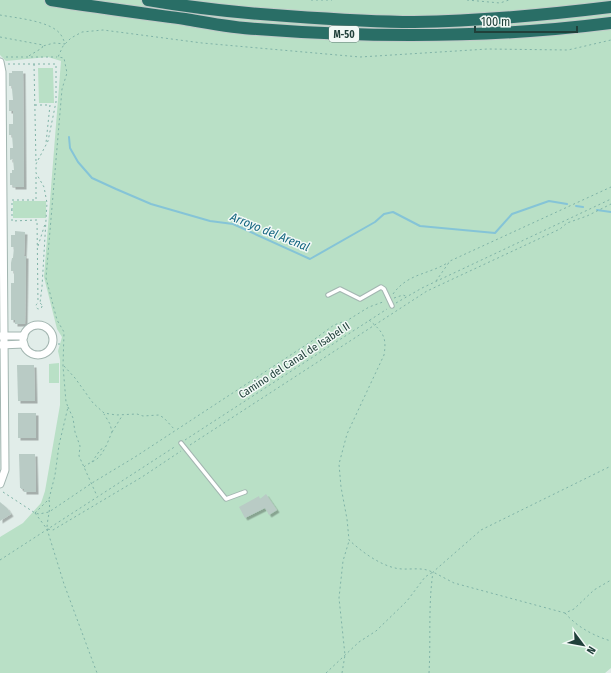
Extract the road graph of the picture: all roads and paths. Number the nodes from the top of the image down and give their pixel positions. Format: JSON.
{"nodes":[{"id":1,"x":51,"y":0,"type":"edge"},
{"id":2,"x":148,"y":0,"type":"edge"},
{"id":3,"x":192,"y":0,"type":"edge"},
{"id":4,"x":311,"y":0,"type":"edge"},
{"id":5,"x":332,"y":0,"type":"edge"},
{"id":6,"x":467,"y":0,"type":"edge"},
{"id":7,"x":509,"y":0,"type":"edge"},
{"id":8,"x":611,"y":7,"type":"edge"},
{"id":9,"x":0,"y":15,"type":"edge"},
{"id":10,"x":295,"y":17,"type":"junction"},
{"id":11,"x":611,"y":23,"type":"edge"},
{"id":12,"x":0,"y":37,"type":"edge"},
{"id":13,"x":611,"y":40,"type":"edge"},
{"id":14,"x":65,"y":44,"type":"junction"},
{"id":15,"x":43,"y":46,"type":"junction"},
{"id":16,"x":27,"y":57,"type":"junction"},
{"id":17,"x":58,"y":57,"type":"junction"},
{"id":18,"x":3,"y":61,"type":"edge"},
{"id":19,"x":34,"y":64,"type":"junction"},
{"id":20,"x":34,"y":105,"type":"junction"},
{"id":21,"x":46,"y":144,"type":"junction"},
{"id":22,"x":36,"y":164,"type":"junction"},
{"id":23,"x":36,"y":173,"type":"junction"},
{"id":24,"x":611,"y":187,"type":"edge"},
{"id":25,"x":611,"y":199,"type":"edge"},
{"id":26,"x":611,"y":204,"type":"edge"},
{"id":27,"x":46,"y":221,"type":"junction"},
{"id":28,"x":37,"y":248,"type":"junction"},
{"id":29,"x":450,"y":261,"type":"junction"},
{"id":30,"x":436,"y":282,"type":"junction"},
{"id":31,"x":328,"y":295,"type":"dead end"},
{"id":32,"x":408,"y":297,"type":"junction"},
{"id":33,"x":389,"y":300,"type":"junction"},
{"id":34,"x":392,"y":306,"type":"junction"},
{"id":35,"x":369,"y":320,"type":"junction"},
{"id":36,"x":376,"y":326,"type":"junction"},
{"id":37,"x":2,"y":336,"type":"edge"},
{"id":38,"x":24,"y":336,"type":"junction"},
{"id":39,"x":2,"y":344,"type":"edge"},
{"id":40,"x":24,"y":344,"type":"junction"},
{"id":41,"x":58,"y":344,"type":"dead end"},
{"id":42,"x":63,"y":344,"type":"junction"},
{"id":43,"x":63,"y":366,"type":"junction"},
{"id":44,"x":68,"y":407,"type":"junction"},
{"id":45,"x":104,"y":414,"type":"junction"},
{"id":46,"x":122,"y":415,"type":"junction"},
{"id":47,"x":175,"y":430,"type":"junction"},
{"id":48,"x":112,"y":432,"type":"junction"},
{"id":49,"x":180,"y":443,"type":"junction"},
{"id":50,"x":106,"y":446,"type":"junction"},
{"id":51,"x":185,"y":448,"type":"junction"},
{"id":52,"x":92,"y":462,"type":"junction"},
{"id":53,"x":611,"y":466,"type":"edge"},
{"id":54,"x":84,"y":468,"type":"junction"},
{"id":55,"x":92,"y":483,"type":"junction"},
{"id":56,"x":0,"y":484,"type":"edge"},
{"id":57,"x":2,"y":492,"type":"dead end"},
{"id":58,"x":245,"y":492,"type":"dead end"},
{"id":59,"x":98,"y":497,"type":"junction"},
{"id":60,"x":49,"y":499,"type":"junction"},
{"id":61,"x":49,"y":512,"type":"junction"},
{"id":62,"x":35,"y":513,"type":"junction"},
{"id":63,"x":47,"y":529,"type":"junction"},
{"id":64,"x":349,"y":540,"type":"junction"},
{"id":65,"x":0,"y":560,"type":"edge"},
{"id":66,"x":433,"y":572,"type":"junction"},
{"id":67,"x":611,"y":580,"type":"edge"},
{"id":68,"x":565,"y":613,"type":"junction"},
{"id":69,"x":611,"y":641,"type":"edge"},
{"id":70,"x":345,"y":655,"type":"junction"},
{"id":71,"x":97,"y":673,"type":"edge"},
{"id":72,"x":326,"y":673,"type":"edge"},
{"id":73,"x":342,"y":673,"type":"edge"},
{"id":74,"x":429,"y":673,"type":"edge"}],
"edges":[{"from":1,"to":11,"type":"highway","number":"M-50"},
{"from":2,"to":10,"type":"highway","number":"M-50"},
{"from":3,"to":10,"type":"highway"},
{"from":4,"to":5,"type":"path"},
{"from":6,"to":7,"type":"path"},
{"from":8,"to":10,"type":"highway","number":"M-50"},
{"from":9,"to":14,"type":"path"},
{"from":12,"to":15,"type":"path"},
{"from":13,"to":14,"type":"path"},
{"from":14,"to":15,"type":"path"},
{"from":14,"to":17,"type":"path"},
{"from":15,"to":16,"type":"path"},
{"from":16,"to":17,"type":"path"},
{"from":16,"to":18,"type":"path"},
{"from":17,"to":42,"type":"path"},
{"from":18,"to":19,"type":"path"},
{"from":18,"to":37,"type":"street"},
{"from":19,"to":20,"type":"path"},
{"from":19,"to":21,"type":"path"},
{"from":20,"to":21,"type":"path"},
{"from":20,"to":22,"type":"path"},
{"from":21,"to":22,"type":"path"},
{"from":22,"to":23,"type":"path"},
{"from":23,"to":27,"type":"path"},
{"from":23,"to":28,"type":"path"},
{"from":24,"to":29,"type":"path"},
{"from":25,"to":30,"type":"path","name":"Camino del Canal de Isabel II"},
{"from":26,"to":36,"type":"path"},
{"from":27,"to":28,"type":"path"},
{"from":27,"to":28,"type":"path"},
{"from":29,"to":30,"type":"path"},
{"from":29,"to":33,"type":"path"},
{"from":30,"to":32,"type":"path","name":"Camino del Canal de Isabel II"},
{"from":31,"to":33,"type":"lane"},
{"from":32,"to":33,"type":"path"},
{"from":32,"to":34,"type":"path","name":"Camino del Canal de Isabel II"},
{"from":33,"to":34,"type":"lane"},
{"from":33,"to":47,"type":"path"},
{"from":34,"to":35,"type":"path","name":"Camino del Canal de Isabel II"},
{"from":35,"to":36,"type":"path"},
{"from":35,"to":49,"type":"path","name":"Camino del Canal de Isabel II"},
{"from":36,"to":51,"type":"path"},
{"from":36,"to":64,"type":"path"},
{"from":37,"to":38,"type":"street"},
{"from":37,"to":39,"type":"street"},
{"from":38,"to":40,"type":"street"},
{"from":38,"to":40,"type":"street"},
{"from":39,"to":40,"type":"street"},
{"from":39,"to":56,"type":"street"},
{"from":41,"to":42,"type":"path"},
{"from":42,"to":43,"type":"path"},
{"from":43,"to":44,"type":"path"},
{"from":43,"to":45,"type":"path"},
{"from":44,"to":54,"type":"path"},
{"from":44,"to":60,"type":"path"},
{"from":45,"to":46,"type":"path"},
{"from":45,"to":48,"type":"path"},
{"from":46,"to":47,"type":"path"},
{"from":46,"to":48,"type":"path"},
{"from":47,"to":55,"type":"path"},
{"from":48,"to":50,"type":"path"},
{"from":49,"to":51,"type":"lane"},
{"from":49,"to":59,"type":"path","name":"Camino del Canal de Isabel II"},
{"from":50,"to":52,"type":"path"},
{"from":50,"to":52,"type":"path"},
{"from":51,"to":58,"type":"lane"},
{"from":51,"to":63,"type":"path"},
{"from":52,"to":54,"type":"path"},
{"from":53,"to":66,"type":"path"},
{"from":54,"to":55,"type":"path"},
{"from":55,"to":59,"type":"path"},
{"from":55,"to":61,"type":"path"},
{"from":57,"to":62,"type":"path"},
{"from":59,"to":63,"type":"path","name":"Camino del Canal de Isabel II"},
{"from":60,"to":61,"type":"path"},
{"from":60,"to":62,"type":"path"},
{"from":61,"to":62,"type":"path"},
{"from":61,"to":63,"type":"path"},
{"from":62,"to":63,"type":"path"},
{"from":63,"to":65,"type":"path","name":"Camino del Canal de Isabel II"},
{"from":63,"to":71,"type":"path"},
{"from":64,"to":66,"type":"path"},
{"from":64,"to":70,"type":"path"},
{"from":66,"to":68,"type":"path"},
{"from":66,"to":70,"type":"path"},
{"from":66,"to":74,"type":"path"},
{"from":67,"to":68,"type":"path"},
{"from":68,"to":69,"type":"path"},
{"from":70,"to":72,"type":"path"},
{"from":70,"to":73,"type":"path"}]}
